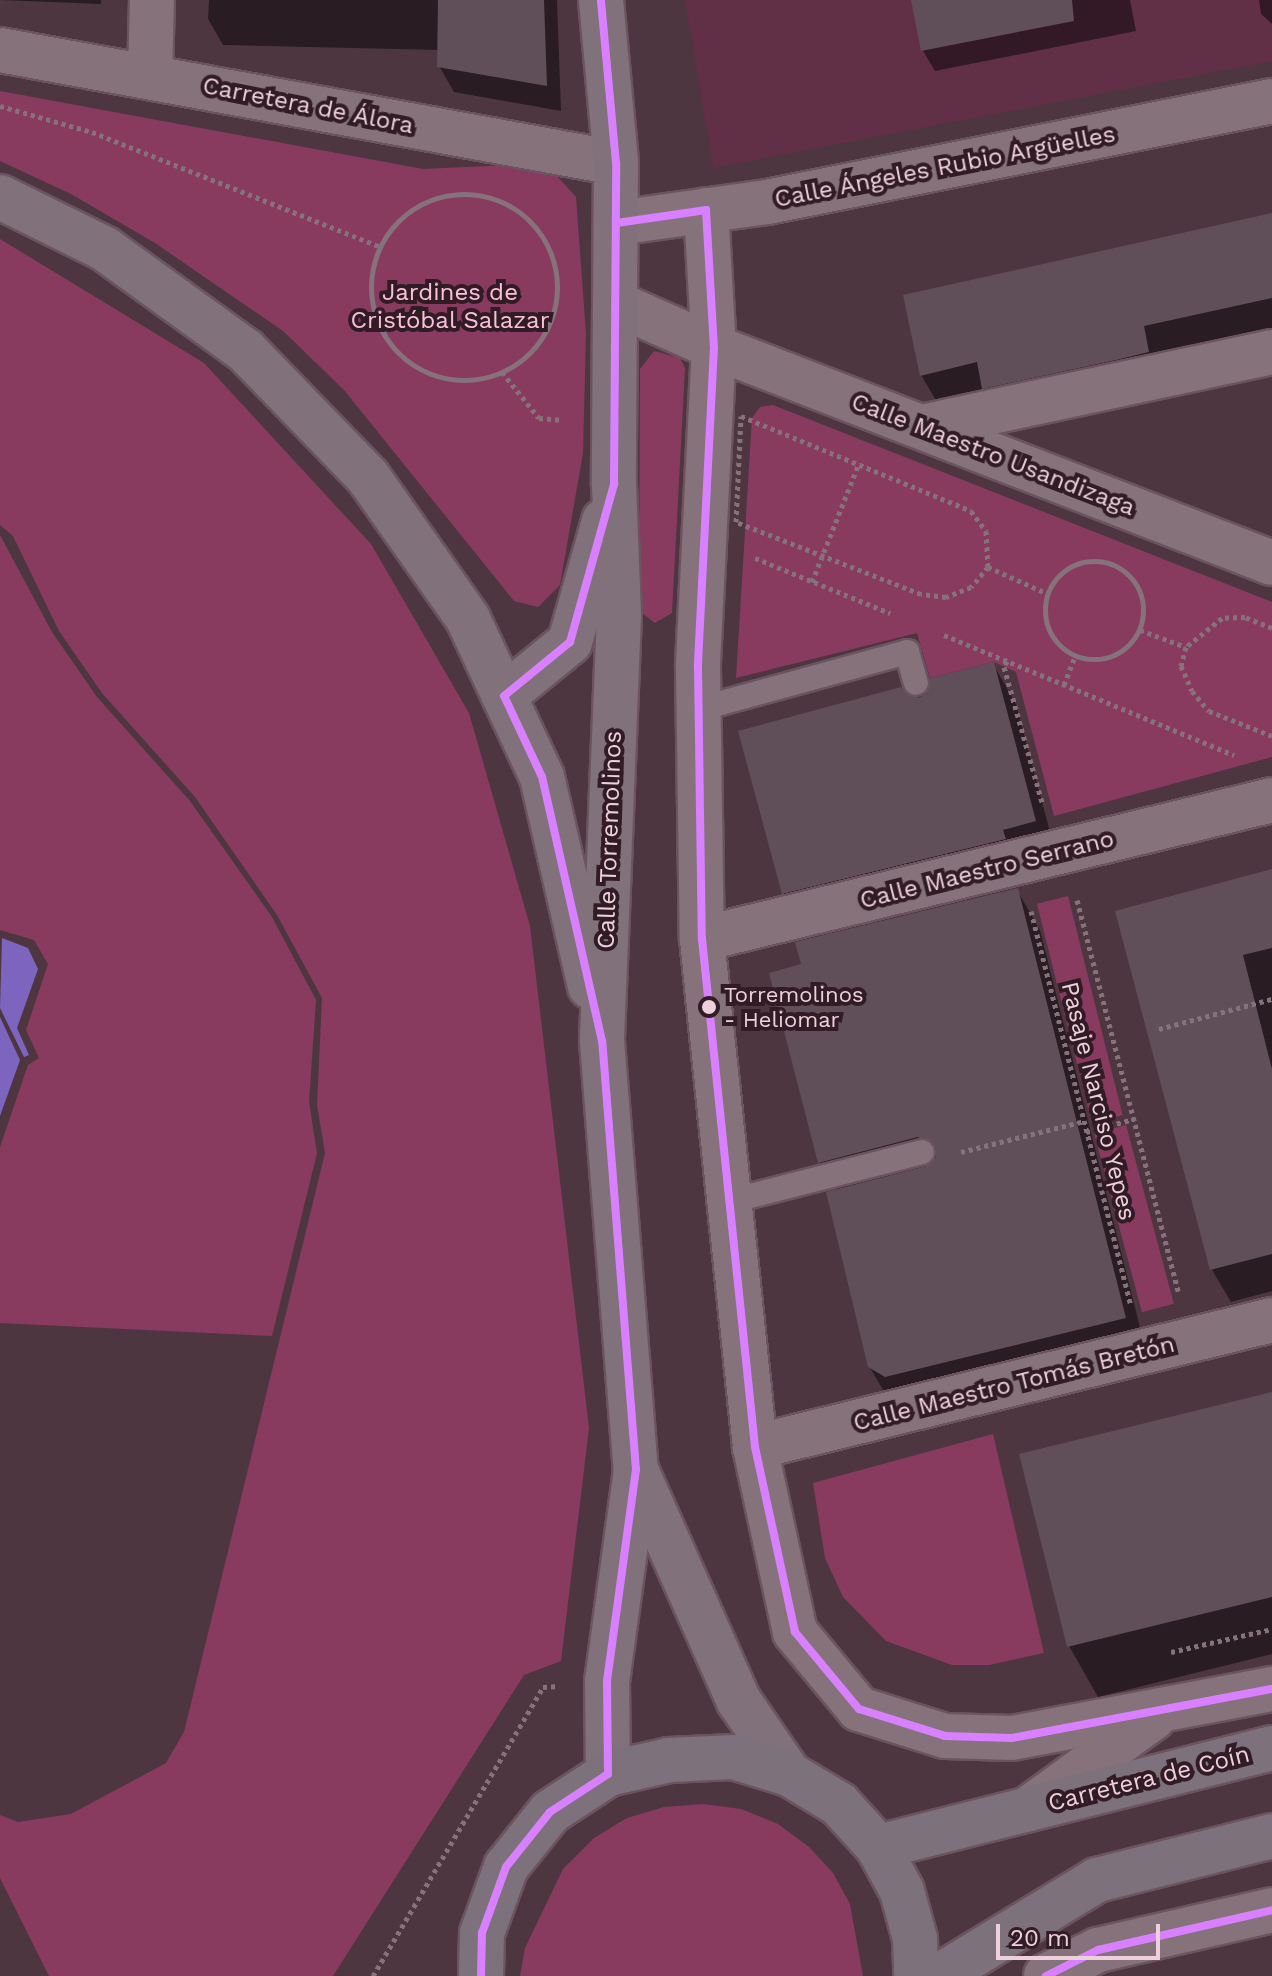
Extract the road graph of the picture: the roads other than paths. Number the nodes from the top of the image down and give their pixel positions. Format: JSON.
{"nodes":[{"id":1,"x":152,"y":0,"type":"edge"},
{"id":2,"x":601,"y":0,"type":"edge"},
{"id":3,"x":0,"y":50,"type":"edge"},
{"id":4,"x":150,"y":76,"type":"junction"},
{"id":5,"x":1272,"y":101,"type":"edge"},
{"id":6,"x":616,"y":163,"type":"junction"},
{"id":7,"x":0,"y":197,"type":"edge"},
{"id":8,"x":706,"y":210,"type":"junction"},
{"id":9,"x":617,"y":223,"type":"junction"},
{"id":10,"x":617,"y":304,"type":"junction"},
{"id":11,"x":714,"y":347,"type":"junction"},
{"id":12,"x":1272,"y":352,"type":"edge"},
{"id":13,"x":922,"y":427,"type":"junction"},
{"id":14,"x":614,"y":484,"type":"junction"},
{"id":15,"x":1272,"y":563,"type":"edge"},
{"id":16,"x":916,"y":683,"type":"dead end"},
{"id":17,"x":504,"y":696,"type":"junction"},
{"id":18,"x":699,"y":709,"type":"junction"},
{"id":19,"x":1272,"y":800,"type":"edge"},
{"id":20,"x":702,"y":939,"type":"junction"},
{"id":21,"x":602,"y":1041,"type":"junction"},
{"id":22,"x":922,"y":1152,"type":"dead end"},
{"id":23,"x":731,"y":1201,"type":"junction"},
{"id":24,"x":1272,"y":1320,"type":"edge"},
{"id":25,"x":755,"y":1447,"type":"junction"},
{"id":26,"x":636,"y":1470,"type":"junction"},
{"id":27,"x":1272,"y":1689,"type":"edge"},
{"id":28,"x":1162,"y":1712,"type":"junction"},
{"id":29,"x":1272,"y":1748,"type":"edge"},
{"id":30,"x":608,"y":1774,"type":"junction"},
{"id":31,"x":789,"y":1774,"type":"junction"},
{"id":32,"x":1026,"y":1810,"type":"junction"},
{"id":33,"x":1272,"y":1836,"type":"edge"},
{"id":34,"x":878,"y":1847,"type":"junction"},
{"id":35,"x":1272,"y":1910,"type":"edge"},
{"id":36,"x":481,"y":1976,"type":"edge"},
{"id":37,"x":916,"y":1976,"type":"edge"},
{"id":38,"x":939,"y":1976,"type":"edge"},
{"id":39,"x":1046,"y":1976,"type":"edge"}],
"edges":[{"from":1,"to":4,"type":"street"},
{"from":2,"to":6,"type":"main road","name":"Calle Torremolinos"},
{"from":3,"to":4,"type":"street","name":"Carretera de Álora"},
{"from":4,"to":6,"type":"street","name":"Carretera de Álora"},
{"from":5,"to":8,"type":"street","name":"Calle Ángeles Rubio Argüelles"},
{"from":6,"to":9,"type":"main road","name":"Calle Torremolinos"},
{"from":7,"to":17,"type":"main road"},
{"from":8,"to":9,"type":"street","name":"Calle Ángeles Rubio Argüelles"},
{"from":8,"to":11,"type":"street"},
{"from":9,"to":10,"type":"main road","name":"Calle Torremolinos"},
{"from":10,"to":11,"type":"street"},
{"from":10,"to":14,"type":"main road","name":"Calle Torremolinos"},
{"from":11,"to":13,"type":"street","name":"Calle Maestro Usandizaga"},
{"from":11,"to":18,"type":"street"},
{"from":12,"to":13,"type":"street"},
{"from":13,"to":15,"type":"street","name":"Calle Maestro Usandizaga"},
{"from":14,"to":17,"type":"main road"},
{"from":14,"to":21,"type":"main road","name":"Calle Torremolinos"},
{"from":16,"to":18,"type":"lane"},
{"from":17,"to":21,"type":"main road"},
{"from":18,"to":20,"type":"street"},
{"from":19,"to":20,"type":"street","name":"Calle Maestro Serrano"},
{"from":20,"to":23,"type":"street"},
{"from":21,"to":26,"type":"main road","name":"Calle Torremolinos"},
{"from":22,"to":23,"type":"lane"},
{"from":23,"to":25,"type":"street"},
{"from":24,"to":25,"type":"street","name":"Calle Maestro Tomás Bretón"},
{"from":25,"to":28,"type":"street","name":"Carretera de Coín"},
{"from":26,"to":30,"type":"main road","name":"Calle Torremolinos"},
{"from":26,"to":31,"type":"main road","name":"Calle Torremolinos"},
{"from":27,"to":28,"type":"street","name":"Carretera de Coín"},
{"from":28,"to":32,"type":"street","name":"Carretera de Coín"},
{"from":29,"to":32,"type":"main road","name":"Carretera de Coín"},
{"from":30,"to":31,"type":"main road"},
{"from":30,"to":36,"type":"main road"},
{"from":31,"to":34,"type":"main road"},
{"from":32,"to":34,"type":"main road","name":"Carretera de Coín"},
{"from":33,"to":38,"type":"main road"},
{"from":34,"to":37,"type":"main road"},
{"from":35,"to":39,"type":"street"}]}
